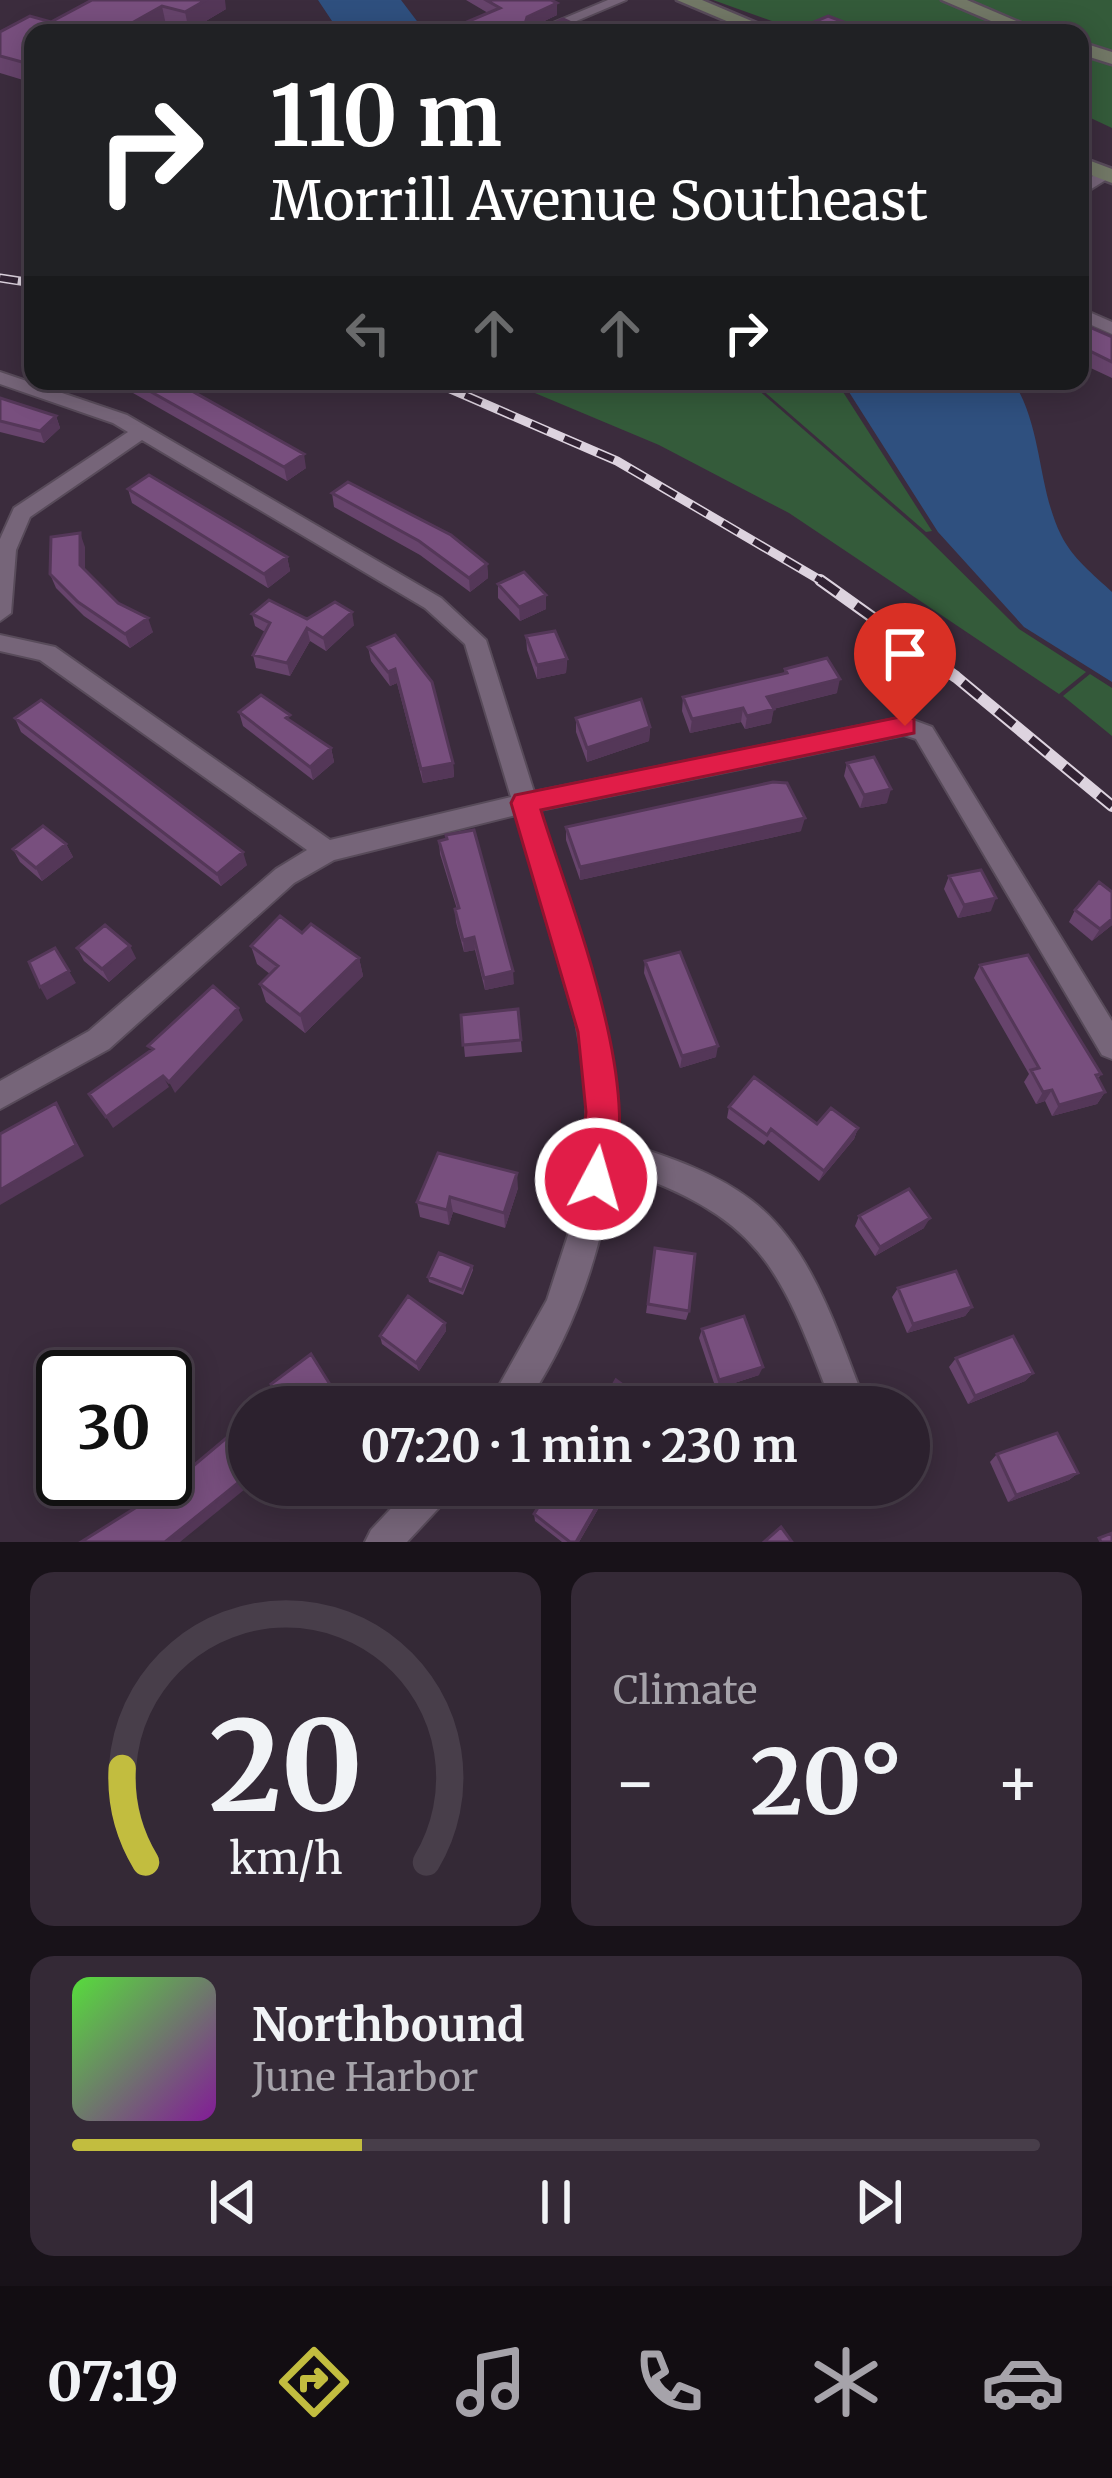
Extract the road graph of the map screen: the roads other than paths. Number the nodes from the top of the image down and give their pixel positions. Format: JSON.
{"nodes":[{"id":1,"x":620,"y":0,"type":"edge"},
{"id":2,"x":686,"y":0,"type":"edge"},
{"id":3,"x":951,"y":0,"type":"edge"},
{"id":4,"x":559,"y":24,"type":"edge"},
{"id":5,"x":747,"y":24,"type":"edge"},
{"id":6,"x":1012,"y":24,"type":"edge"},
{"id":7,"x":39,"y":390,"type":"edge"},
{"id":8,"x":142,"y":431,"type":"junction"},
{"id":9,"x":0,"y":613,"type":"edge"},
{"id":10,"x":0,"y":643,"type":"edge"},
{"id":11,"x":525,"y":803,"type":"junction"},
{"id":12,"x":327,"y":851,"type":"junction"},
{"id":13,"x":1112,"y":1046,"type":"edge"},
{"id":14,"x":0,"y":1096,"type":"edge"},
{"id":15,"x":600,"y":1149,"type":"junction"},
{"id":16,"x":518,"y":1386,"type":"edge"},
{"id":17,"x":841,"y":1386,"type":"edge"},
{"id":18,"x":417,"y":1506,"type":"edge"},
{"id":19,"x":382,"y":1542,"type":"edge"}],
"edges":[{"from":1,"to":4,"type":"street"},
{"from":2,"to":5,"type":"street"},
{"from":3,"to":6,"type":"street"},
{"from":7,"to":8,"type":"street"},
{"from":8,"to":9,"type":"street"},
{"from":8,"to":11,"type":"street"},
{"from":10,"to":12,"type":"street"},
{"from":11,"to":12,"type":"street"},
{"from":11,"to":13,"type":"street"},
{"from":11,"to":15,"type":"street"},
{"from":12,"to":14,"type":"street"},
{"from":15,"to":16,"type":"street"},
{"from":15,"to":17,"type":"street"},
{"from":18,"to":19,"type":"street"}]}
